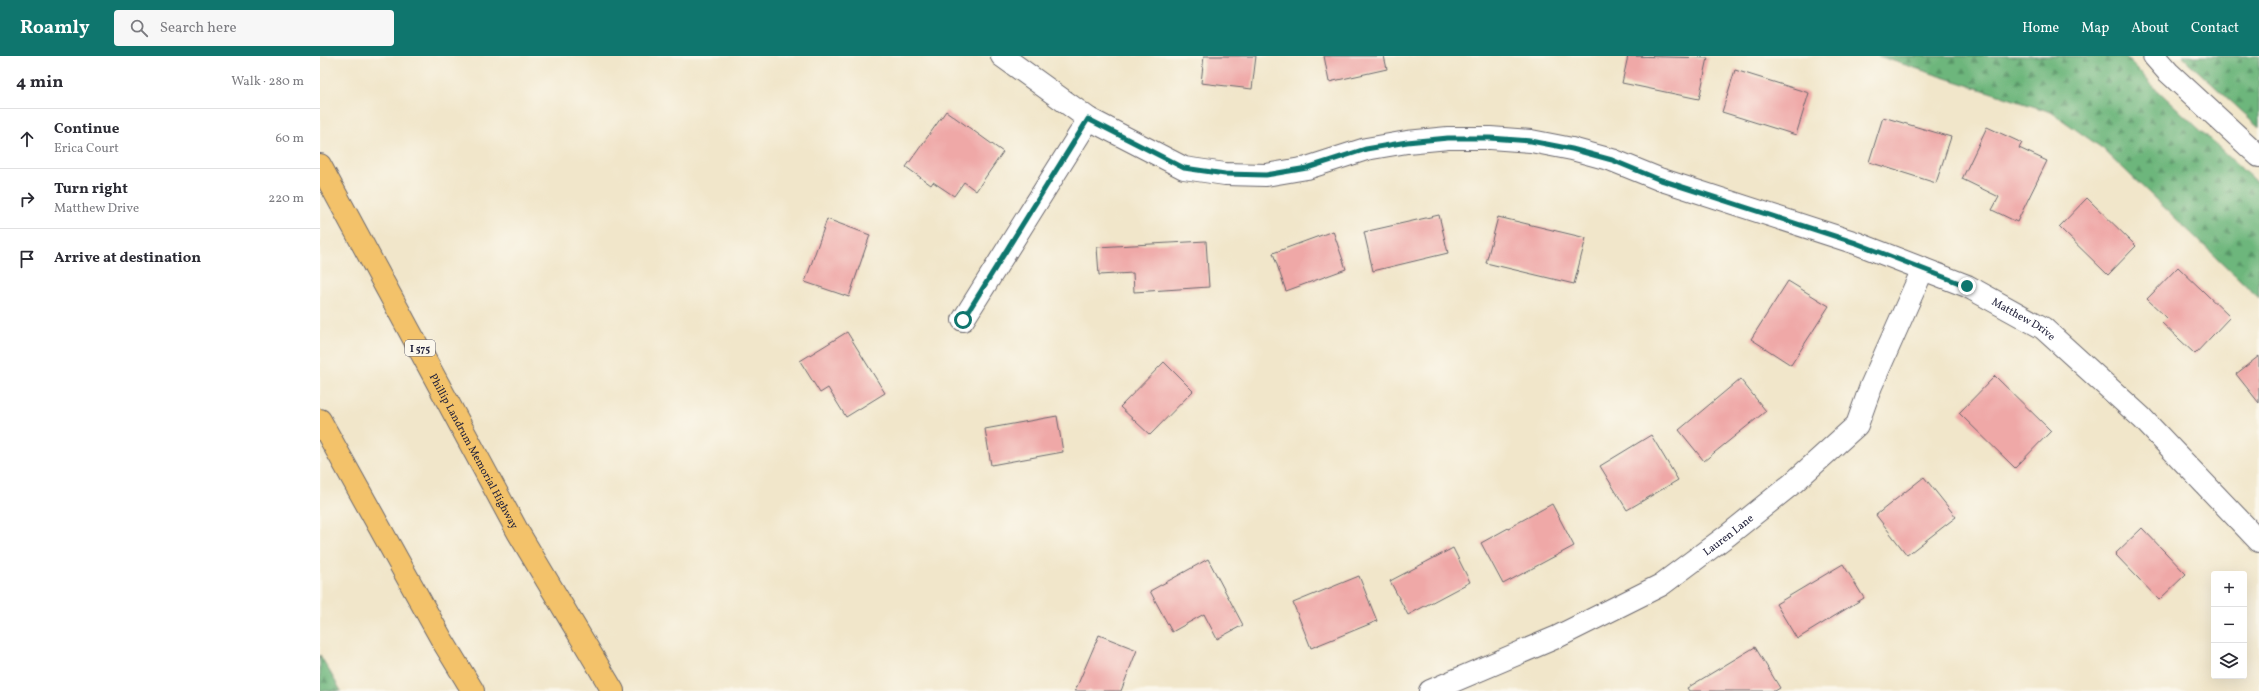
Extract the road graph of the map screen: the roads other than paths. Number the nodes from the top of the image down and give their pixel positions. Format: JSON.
{"nodes":[{"id":1,"x":1002,"y":56,"type":"edge"},
{"id":2,"x":2154,"y":56,"type":"edge"},
{"id":3,"x":1088,"y":119,"type":"junction"},
{"id":4,"x":2259,"y":156,"type":"edge"},
{"id":5,"x":320,"y":165,"type":"edge"},
{"id":6,"x":1923,"y":269,"type":"junction"},
{"id":7,"x":963,"y":320,"type":"dead end"},
{"id":8,"x":320,"y":420,"type":"edge"},
{"id":9,"x":2259,"y":540,"type":"edge"},
{"id":10,"x":473,"y":691,"type":"edge"},
{"id":11,"x":613,"y":691,"type":"edge"},
{"id":12,"x":1430,"y":691,"type":"edge"}],
"edges":[{"from":1,"to":3,"type":"street","name":"Matthew Drive"},
{"from":2,"to":4,"type":"street"},
{"from":3,"to":6,"type":"street","name":"Matthew Drive"},
{"from":3,"to":7,"type":"street"},
{"from":5,"to":11,"type":"highway","name":"Phillip Landrum Memorial Highway","number":"I 575"},
{"from":6,"to":9,"type":"street","name":"Matthew Drive"},
{"from":6,"to":12,"type":"street","name":"Lauren Lane"},
{"from":8,"to":10,"type":"highway"}]}
